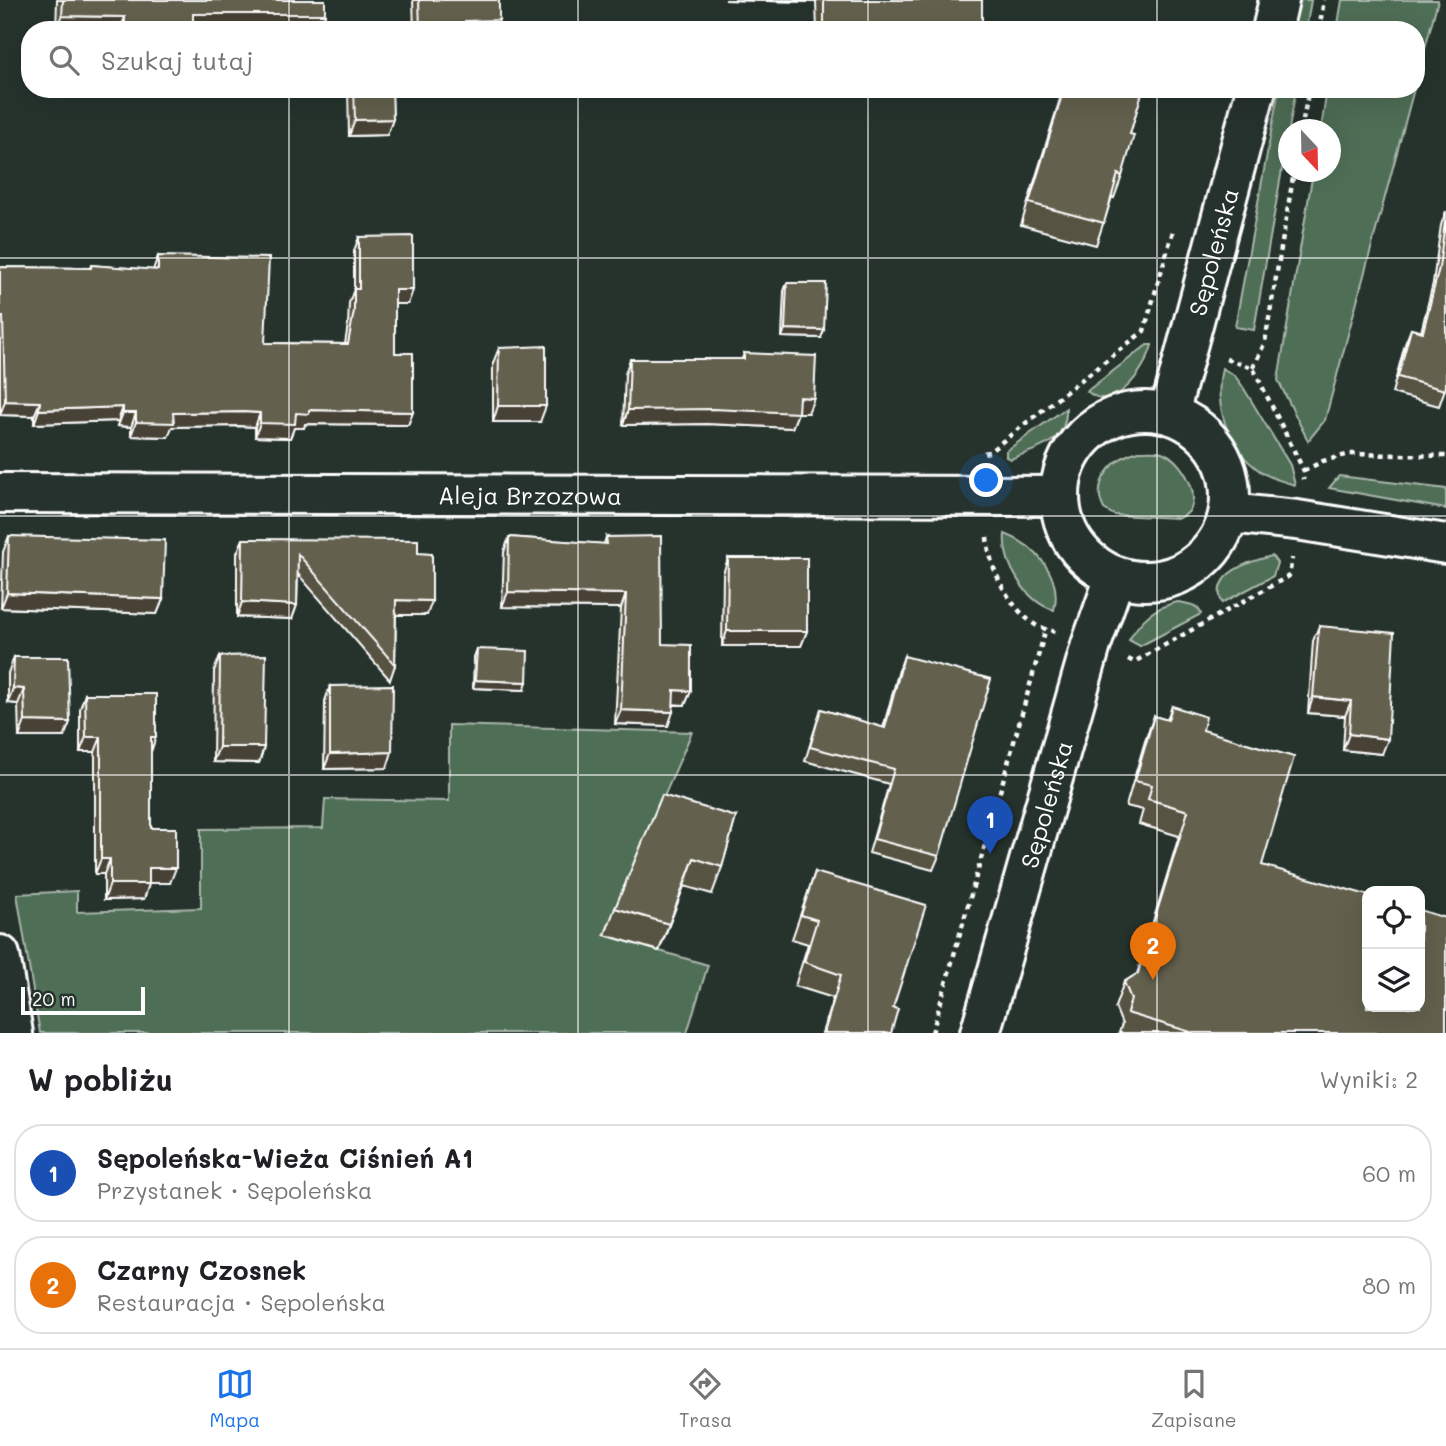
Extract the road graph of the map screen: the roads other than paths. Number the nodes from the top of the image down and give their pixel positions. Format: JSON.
{"nodes":[{"id":1,"x":1279,"y":0,"type":"edge"},
{"id":2,"x":1274,"y":21,"type":"edge"},
{"id":3,"x":1254,"y":98,"type":"edge"},
{"id":4,"x":1169,"y":414,"type":"junction"},
{"id":5,"x":0,"y":493,"type":"edge"},
{"id":6,"x":1059,"y":496,"type":"junction"},
{"id":7,"x":1229,"y":513,"type":"junction"},
{"id":8,"x":1446,"y":544,"type":"edge"},
{"id":9,"x":1115,"y":577,"type":"junction"},
{"id":10,"x":0,"y":954,"type":"edge"},
{"id":11,"x":13,"y":1033,"type":"edge"},
{"id":12,"x":981,"y":1033,"type":"edge"}],
"edges":[{"from":1,"to":2,"type":"street"},
{"from":3,"to":4,"type":"street","name":"Sępoleńska"},
{"from":4,"to":6,"type":"street"},
{"from":4,"to":7,"type":"street"},
{"from":5,"to":6,"type":"street","name":"Aleja Brzozowa"},
{"from":6,"to":9,"type":"street"},
{"from":7,"to":8,"type":"street"},
{"from":7,"to":9,"type":"street"},
{"from":9,"to":12,"type":"street","name":"Sępoleńska"},
{"from":10,"to":11,"type":"street"}]}
